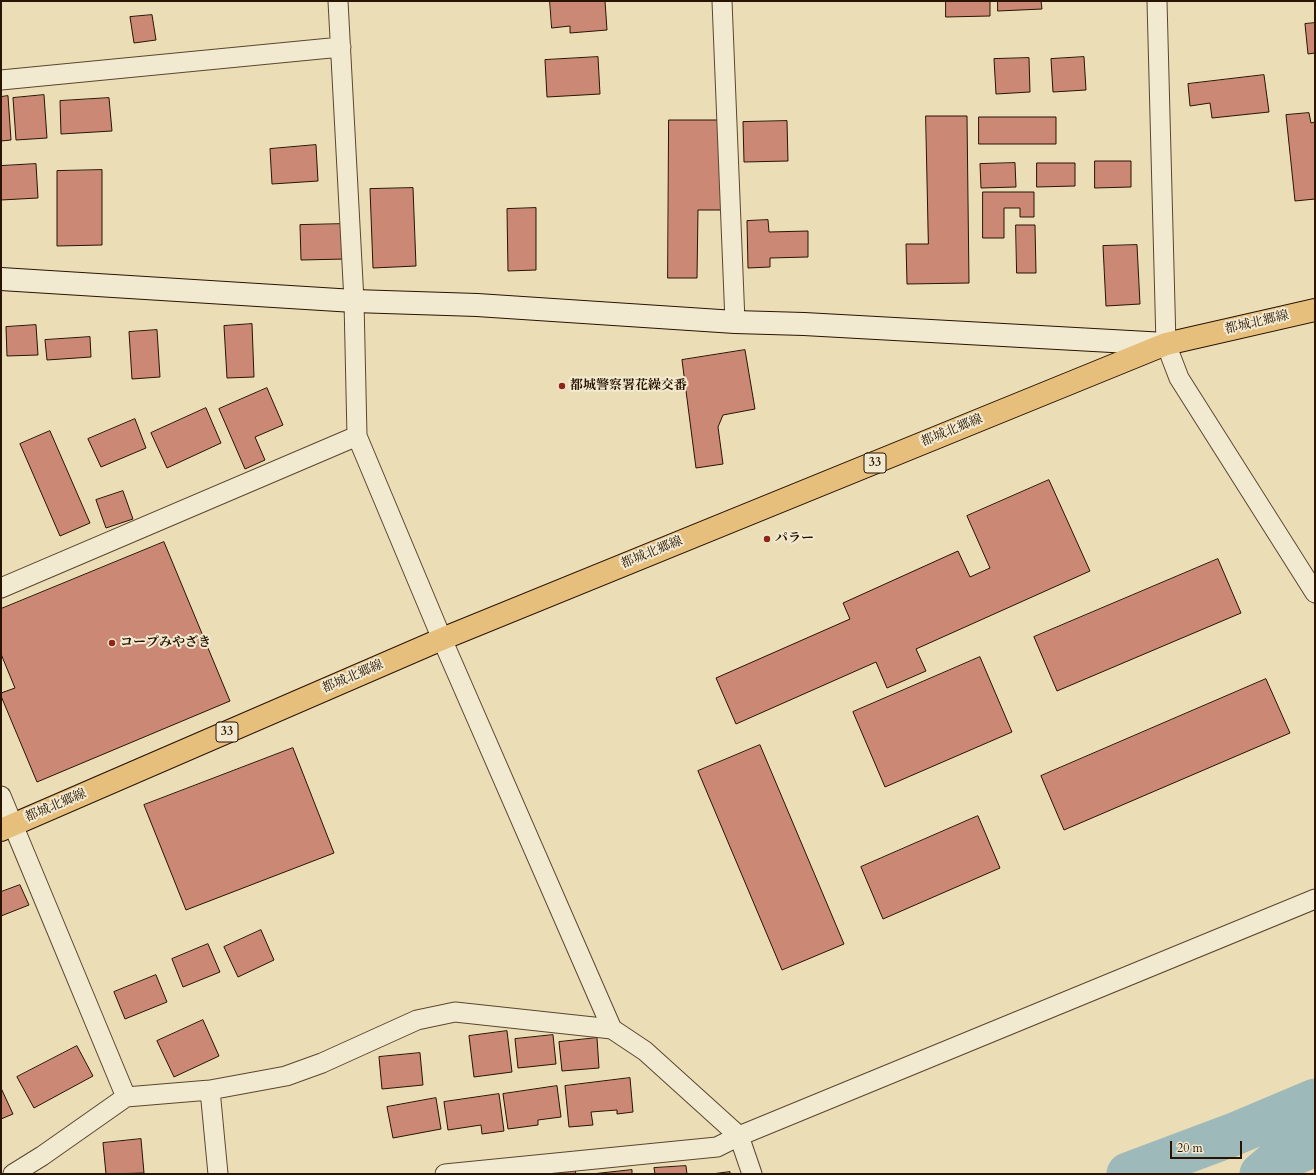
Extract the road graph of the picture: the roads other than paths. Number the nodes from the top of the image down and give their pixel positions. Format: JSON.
{"nodes":[{"id":1,"x":338,"y":1,"type":"edge"},
{"id":2,"x":722,"y":1,"type":"edge"},
{"id":3,"x":1157,"y":1,"type":"edge"},
{"id":4,"x":341,"y":47,"type":"junction"},
{"id":5,"x":1,"y":80,"type":"edge"},
{"id":6,"x":1,"y":279,"type":"edge"},
{"id":7,"x":354,"y":301,"type":"junction"},
{"id":8,"x":1315,"y":310,"type":"edge"},
{"id":9,"x":735,"y":322,"type":"junction"},
{"id":10,"x":1166,"y":344,"type":"junction"},
{"id":11,"x":357,"y":436,"type":"junction"},
{"id":12,"x":1,"y":588,"type":"edge"},
{"id":13,"x":1315,"y":593,"type":"edge"},
{"id":14,"x":442,"y":639,"type":"junction"},
{"id":15,"x":1,"y":796,"type":"edge"},
{"id":16,"x":7,"y":827,"type":"edge"},
{"id":17,"x":1315,"y":899,"type":"edge"},
{"id":18,"x":612,"y":1029,"type":"junction"},
{"id":19,"x":210,"y":1090,"type":"junction"},
{"id":20,"x":126,"y":1097,"type":"junction"},
{"id":21,"x":740,"y":1136,"type":"junction"},
{"id":22,"x":43,"y":1165,"type":"edge"},
{"id":23,"x":13,"y":1174,"type":"edge"},
{"id":24,"x":218,"y":1174,"type":"edge"},
{"id":25,"x":445,"y":1174,"type":"edge"},
{"id":26,"x":752,"y":1174,"type":"edge"}],
"edges":[{"from":1,"to":4,"type":"street"},
{"from":2,"to":9,"type":"street"},
{"from":3,"to":10,"type":"street"},
{"from":4,"to":5,"type":"street"},
{"from":4,"to":7,"type":"street"},
{"from":6,"to":7,"type":"street"},
{"from":7,"to":9,"type":"street"},
{"from":7,"to":11,"type":"street"},
{"from":8,"to":10,"type":"main road","name":"都城北郷線","number":"33"},
{"from":9,"to":10,"type":"street"},
{"from":10,"to":13,"type":"street"},
{"from":10,"to":14,"type":"main road","name":"都城北郷線","number":"33"},
{"from":11,"to":12,"type":"street"},
{"from":11,"to":14,"type":"street"},
{"from":14,"to":16,"type":"main road","name":"都城北郷線","number":"33"},
{"from":14,"to":18,"type":"street"},
{"from":15,"to":16,"type":"street"},
{"from":16,"to":20,"type":"street"},
{"from":17,"to":21,"type":"street"},
{"from":18,"to":19,"type":"street"},
{"from":18,"to":21,"type":"street"},
{"from":19,"to":20,"type":"street"},
{"from":19,"to":24,"type":"street"},
{"from":20,"to":22,"type":"street"},
{"from":21,"to":25,"type":"street"},
{"from":21,"to":26,"type":"street"},
{"from":22,"to":23,"type":"street"}]}
